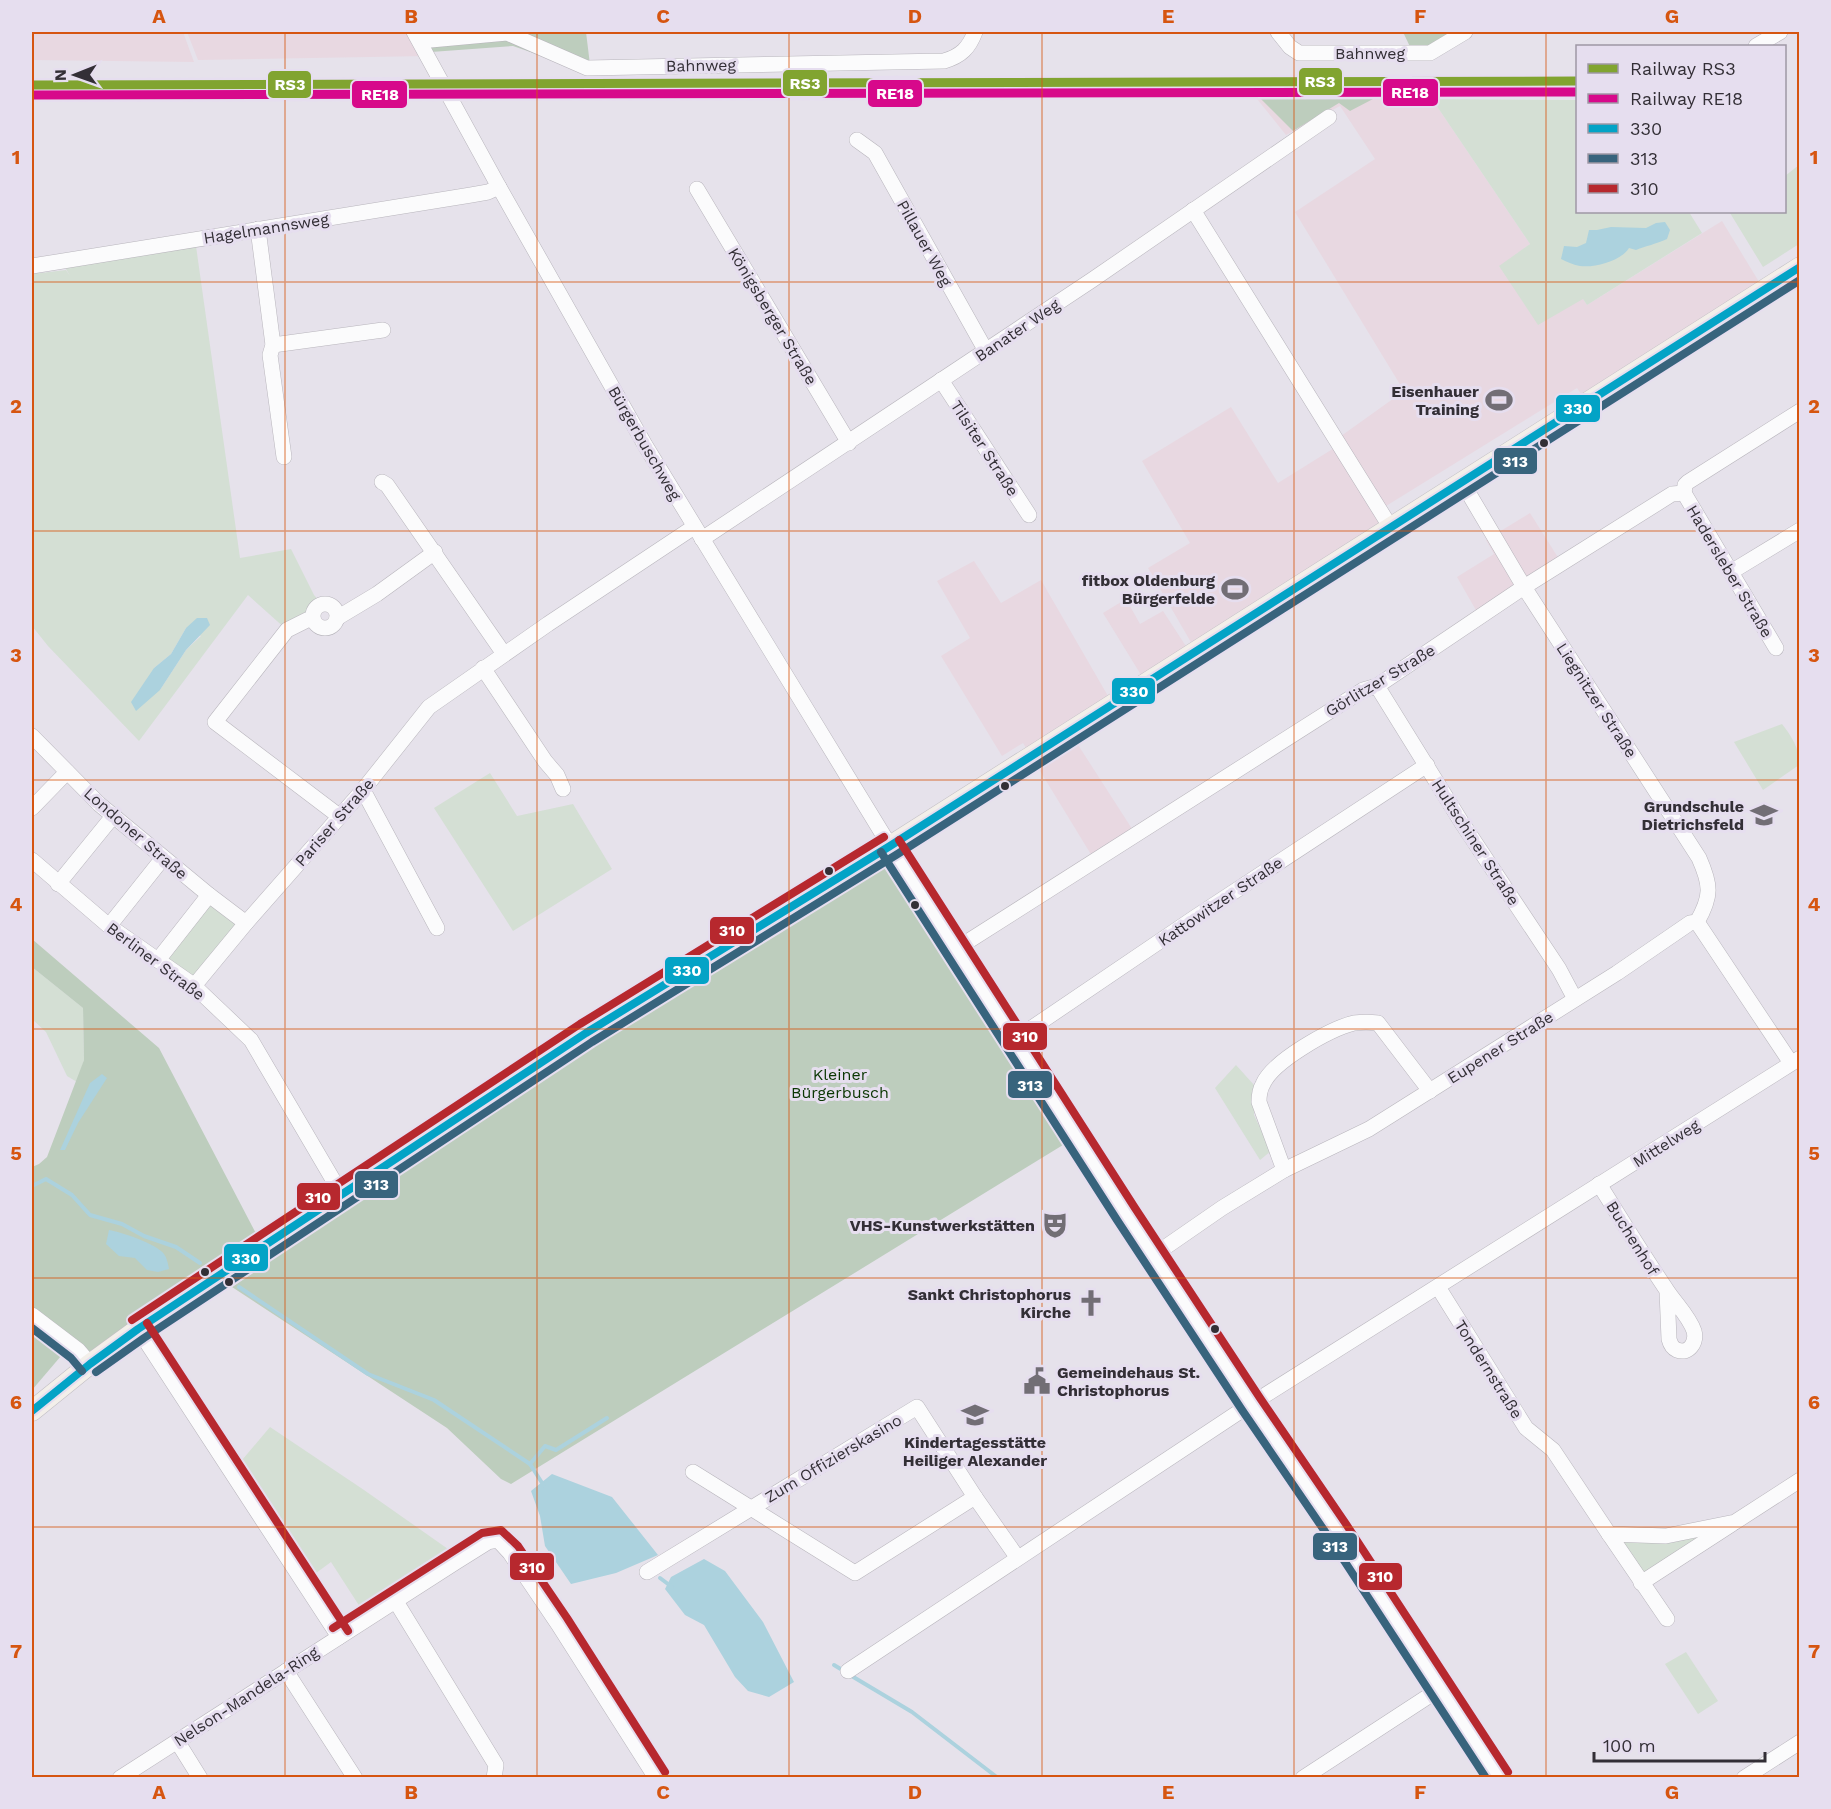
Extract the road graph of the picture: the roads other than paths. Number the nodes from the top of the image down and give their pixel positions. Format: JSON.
{"nodes":[{"id":1,"x":975,"y":32,"type":"edge"},
{"id":2,"x":1278,"y":32,"type":"edge"},
{"id":3,"x":1465,"y":32,"type":"edge"},
{"id":4,"x":1780,"y":32,"type":"edge"},
{"id":5,"x":417,"y":36,"type":"edge"},
{"id":6,"x":1758,"y":45,"type":"edge"},
{"id":7,"x":1329,"y":117,"type":"dead end"},
{"id":8,"x":857,"y":140,"type":"dead end"},
{"id":9,"x":499,"y":187,"type":"junction"},
{"id":10,"x":697,"y":189,"type":"dead end"},
{"id":11,"x":1193,"y":210,"type":"junction"},
{"id":12,"x":258,"y":229,"type":"junction"},
{"id":13,"x":32,"y":266,"type":"edge"},
{"id":14,"x":1800,"y":267,"type":"edge"},
{"id":15,"x":383,"y":330,"type":"dead end"},
{"id":16,"x":273,"y":345,"type":"junction"},
{"id":17,"x":986,"y":351,"type":"junction"},
{"id":18,"x":941,"y":380,"type":"junction"},
{"id":19,"x":1800,"y":411,"type":"edge"},
{"id":20,"x":849,"y":443,"type":"junction"},
{"id":21,"x":284,"y":457,"type":"dead end"},
{"id":22,"x":382,"y":482,"type":"dead end"},
{"id":23,"x":1462,"y":482,"type":"junction"},
{"id":24,"x":1684,"y":493,"type":"junction"},
{"id":25,"x":1029,"y":515,"type":"dead end"},
{"id":26,"x":1391,"y":528,"type":"junction"},
{"id":27,"x":1800,"y":530,"type":"edge"},
{"id":28,"x":698,"y":533,"type":"junction"},
{"id":29,"x":435,"y":552,"type":"junction"},
{"id":30,"x":1731,"y":572,"type":"junction"},
{"id":31,"x":1524,"y":587,"type":"junction"},
{"id":32,"x":1776,"y":648,"type":"dead end"},
{"id":33,"x":504,"y":654,"type":"junction"},
{"id":34,"x":483,"y":668,"type":"junction"},
{"id":35,"x":1377,"y":686,"type":"junction"},
{"id":36,"x":32,"y":736,"type":"edge"},
{"id":37,"x":1427,"y":765,"type":"junction"},
{"id":38,"x":67,"y":772,"type":"junction"},
{"id":39,"x":563,"y":789,"type":"dead end"},
{"id":40,"x":363,"y":790,"type":"junction"},
{"id":41,"x":32,"y":808,"type":"edge"},
{"id":42,"x":114,"y":815,"type":"junction"},
{"id":43,"x":339,"y":816,"type":"junction"},
{"id":44,"x":890,"y":846,"type":"junction"},
{"id":45,"x":163,"y":858,"type":"junction"},
{"id":46,"x":32,"y":860,"type":"edge"},
{"id":47,"x":58,"y":884,"type":"junction"},
{"id":48,"x":209,"y":895,"type":"junction"},
{"id":49,"x":1697,"y":922,"type":"junction"},
{"id":50,"x":246,"y":923,"type":"junction"},
{"id":51,"x":109,"y":927,"type":"junction"},
{"id":52,"x":437,"y":928,"type":"dead end"},
{"id":53,"x":956,"y":949,"type":"junction"},
{"id":54,"x":158,"y":960,"type":"junction"},
{"id":55,"x":194,"y":986,"type":"junction"},
{"id":56,"x":1575,"y":999,"type":"junction"},
{"id":57,"x":1014,"y":1040,"type":"junction"},
{"id":58,"x":1796,"y":1060,"type":"edge"},
{"id":59,"x":1431,"y":1090,"type":"junction"},
{"id":60,"x":1284,"y":1170,"type":"junction"},
{"id":61,"x":1599,"y":1184,"type":"junction"},
{"id":62,"x":342,"y":1195,"type":"junction"},
{"id":63,"x":1154,"y":1255,"type":"junction"},
{"id":64,"x":1438,"y":1287,"type":"junction"},
{"id":65,"x":1667,"y":1291,"type":"dead end"},
{"id":66,"x":32,"y":1315,"type":"edge"},
{"id":67,"x":138,"y":1329,"type":"junction"},
{"id":68,"x":90,"y":1364,"type":"junction"},
{"id":69,"x":1251,"y":1404,"type":"junction"},
{"id":70,"x":32,"y":1411,"type":"edge"},
{"id":71,"x":693,"y":1472,"type":"dead end"},
{"id":72,"x":1800,"y":1480,"type":"edge"},
{"id":73,"x":975,"y":1497,"type":"junction"},
{"id":74,"x":750,"y":1508,"type":"junction"},
{"id":75,"x":1735,"y":1522,"type":"junction"},
{"id":76,"x":1609,"y":1534,"type":"junction"},
{"id":77,"x":1017,"y":1557,"type":"junction"},
{"id":78,"x":646,"y":1572,"type":"dead end"},
{"id":79,"x":1641,"y":1583,"type":"junction"},
{"id":80,"x":395,"y":1600,"type":"junction"},
{"id":81,"x":1667,"y":1619,"type":"dead end"},
{"id":82,"x":339,"y":1637,"type":"junction"},
{"id":83,"x":286,"y":1671,"type":"junction"},
{"id":84,"x":848,"y":1671,"type":"dead end"},
{"id":85,"x":1442,"y":1688,"type":"junction"},
{"id":86,"x":177,"y":1741,"type":"junction"},
{"id":87,"x":1800,"y":1742,"type":"edge"},
{"id":88,"x":120,"y":1778,"type":"edge"},
{"id":89,"x":200,"y":1778,"type":"edge"},
{"id":90,"x":355,"y":1778,"type":"edge"},
{"id":91,"x":494,"y":1778,"type":"edge"},
{"id":92,"x":656,"y":1778,"type":"edge"},
{"id":93,"x":1303,"y":1778,"type":"edge"},
{"id":94,"x":1499,"y":1778,"type":"edge"},
{"id":95,"x":1744,"y":1778,"type":"edge"}],
"edges":[{"from":1,"to":5,"type":"street","name":"Bahnweg"},
{"from":2,"to":3,"type":"street","name":"Bahnweg"},
{"from":4,"to":6,"type":"street"},
{"from":5,"to":9,"type":"street","name":"Bürgerbuschweg"},
{"from":7,"to":11,"type":"street","name":"Banater Weg"},
{"from":8,"to":17,"type":"street","name":"Pillauer Weg"},
{"from":9,"to":12,"type":"street","name":"Hagelmannsweg"},
{"from":9,"to":28,"type":"street","name":"Bürgerbuschweg"},
{"from":10,"to":20,"type":"street","name":"Königsberger Straße"},
{"from":11,"to":17,"type":"street","name":"Banater Weg"},
{"from":11,"to":26,"type":"street"},
{"from":12,"to":13,"type":"street","name":"Hagelmannsweg"},
{"from":12,"to":16,"type":"street"},
{"from":14,"to":23,"type":"main road"},
{"from":15,"to":16,"type":"street"},
{"from":16,"to":21,"type":"street"},
{"from":17,"to":18,"type":"street","name":"Banater Weg"},
{"from":18,"to":20,"type":"street","name":"Banater Weg"},
{"from":18,"to":25,"type":"street","name":"Tilsiter Straße"},
{"from":19,"to":24,"type":"street","name":"Görlitzer Straße"},
{"from":20,"to":28,"type":"street","name":"Banater Weg"},
{"from":22,"to":29,"type":"street"},
{"from":23,"to":26,"type":"main road"},
{"from":23,"to":31,"type":"street","name":"Liegnitzer Straße"},
{"from":24,"to":30,"type":"street","name":"Hadersleber Straße"},
{"from":24,"to":31,"type":"street","name":"Görlitzer Straße"},
{"from":26,"to":44,"type":"main road"},
{"from":27,"to":30,"type":"street"},
{"from":28,"to":33,"type":"street","name":"Pariser Straße"},
{"from":28,"to":44,"type":"street","name":"Bürgerbuschweg"},
{"from":29,"to":33,"type":"street"},
{"from":29,"to":43,"type":"street"},
{"from":30,"to":32,"type":"street","name":"Hadersleber Straße"},
{"from":31,"to":35,"type":"street","name":"Görlitzer Straße"},
{"from":31,"to":49,"type":"street","name":"Liegnitzer Straße"},
{"from":33,"to":34,"type":"street","name":"Pariser Straße"},
{"from":34,"to":39,"type":"street"},
{"from":34,"to":40,"type":"street","name":"Pariser Straße"},
{"from":35,"to":37,"type":"street","name":"Hultschiner Straße"},
{"from":35,"to":53,"type":"street","name":"Görlitzer Straße"},
{"from":36,"to":38,"type":"street","name":"Londoner Straße"},
{"from":37,"to":56,"type":"street","name":"Hultschiner Straße"},
{"from":37,"to":57,"type":"street","name":"Kattowitzer Straße"},
{"from":38,"to":41,"type":"street"},
{"from":38,"to":42,"type":"street","name":"Londoner Straße"},
{"from":40,"to":43,"type":"street","name":"Pariser Straße"},
{"from":40,"to":52,"type":"street"},
{"from":42,"to":45,"type":"street","name":"Londoner Straße"},
{"from":42,"to":47,"type":"street"},
{"from":43,"to":50,"type":"street","name":"Pariser Straße"},
{"from":44,"to":53,"type":"street","name":"Bürgerbuschweg"},
{"from":44,"to":62,"type":"main road"},
{"from":45,"to":48,"type":"street","name":"Londoner Straße"},
{"from":45,"to":51,"type":"street"},
{"from":46,"to":47,"type":"street","name":"Berliner Straße"},
{"from":47,"to":51,"type":"street","name":"Berliner Straße"},
{"from":48,"to":50,"type":"street","name":"Londoner Straße"},
{"from":48,"to":54,"type":"street"},
{"from":49,"to":56,"type":"street","name":"Eupener Straße"},
{"from":49,"to":58,"type":"street"},
{"from":50,"to":55,"type":"street","name":"Pariser Straße"},
{"from":51,"to":54,"type":"street","name":"Berliner Straße"},
{"from":53,"to":57,"type":"street","name":"Bürgerbuschweg"},
{"from":54,"to":55,"type":"street","name":"Berliner Straße"},
{"from":55,"to":62,"type":"street","name":"Berliner Straße"},
{"from":56,"to":59,"type":"street","name":"Eupener Straße"},
{"from":57,"to":63,"type":"street","name":"Bürgerbuschweg"},
{"from":58,"to":61,"type":"street","name":"Mittelweg"},
{"from":59,"to":60,"type":"street","name":"Eupener Straße"},
{"from":59,"to":60,"type":"street"},
{"from":60,"to":63,"type":"street","name":"Eupener Straße"},
{"from":61,"to":64,"type":"street","name":"Mittelweg"},
{"from":61,"to":65,"type":"street","name":"Buchenhof"},
{"from":62,"to":67,"type":"main road"},
{"from":63,"to":69,"type":"street","name":"Bürgerbuschweg"},
{"from":64,"to":69,"type":"street","name":"Mittelweg"},
{"from":64,"to":76,"type":"street","name":"Tondernstraße"},
{"from":66,"to":68,"type":"street"},
{"from":67,"to":68,"type":"main road"},
{"from":67,"to":82,"type":"street"},
{"from":68,"to":70,"type":"main road"},
{"from":69,"to":77,"type":"street","name":"Mittelweg"},
{"from":69,"to":85,"type":"street","name":"Bürgerbuschweg"},
{"from":71,"to":74,"type":"street","name":"Zum Offizierskasino"},
{"from":72,"to":75,"type":"street"},
{"from":73,"to":74,"type":"street","name":"Zum Offizierskasino"},
{"from":73,"to":74,"type":"street","name":"Zum Offizierskasino"},
{"from":73,"to":77,"type":"street","name":"Zum Offizierskasino"},
{"from":74,"to":78,"type":"street","name":"Zum Offizierskasino"},
{"from":75,"to":76,"type":"street"},
{"from":75,"to":79,"type":"street"},
{"from":76,"to":79,"type":"street","name":"Tondernstraße"},
{"from":77,"to":84,"type":"street","name":"Mittelweg"},
{"from":79,"to":81,"type":"street","name":"Tondernstraße"},
{"from":80,"to":82,"type":"street","name":"Nelson-Mandela-Ring"},
{"from":80,"to":91,"type":"street"},
{"from":80,"to":92,"type":"street","name":"Nelson-Mandela-Ring"},
{"from":82,"to":83,"type":"street","name":"Nelson-Mandela-Ring"},
{"from":83,"to":86,"type":"street","name":"Nelson-Mandela-Ring"},
{"from":83,"to":90,"type":"street"},
{"from":85,"to":93,"type":"street"},
{"from":85,"to":94,"type":"street","name":"Bürgerbuschweg"},
{"from":86,"to":88,"type":"street","name":"Nelson-Mandela-Ring"},
{"from":86,"to":89,"type":"street"},
{"from":87,"to":95,"type":"street"}]}
